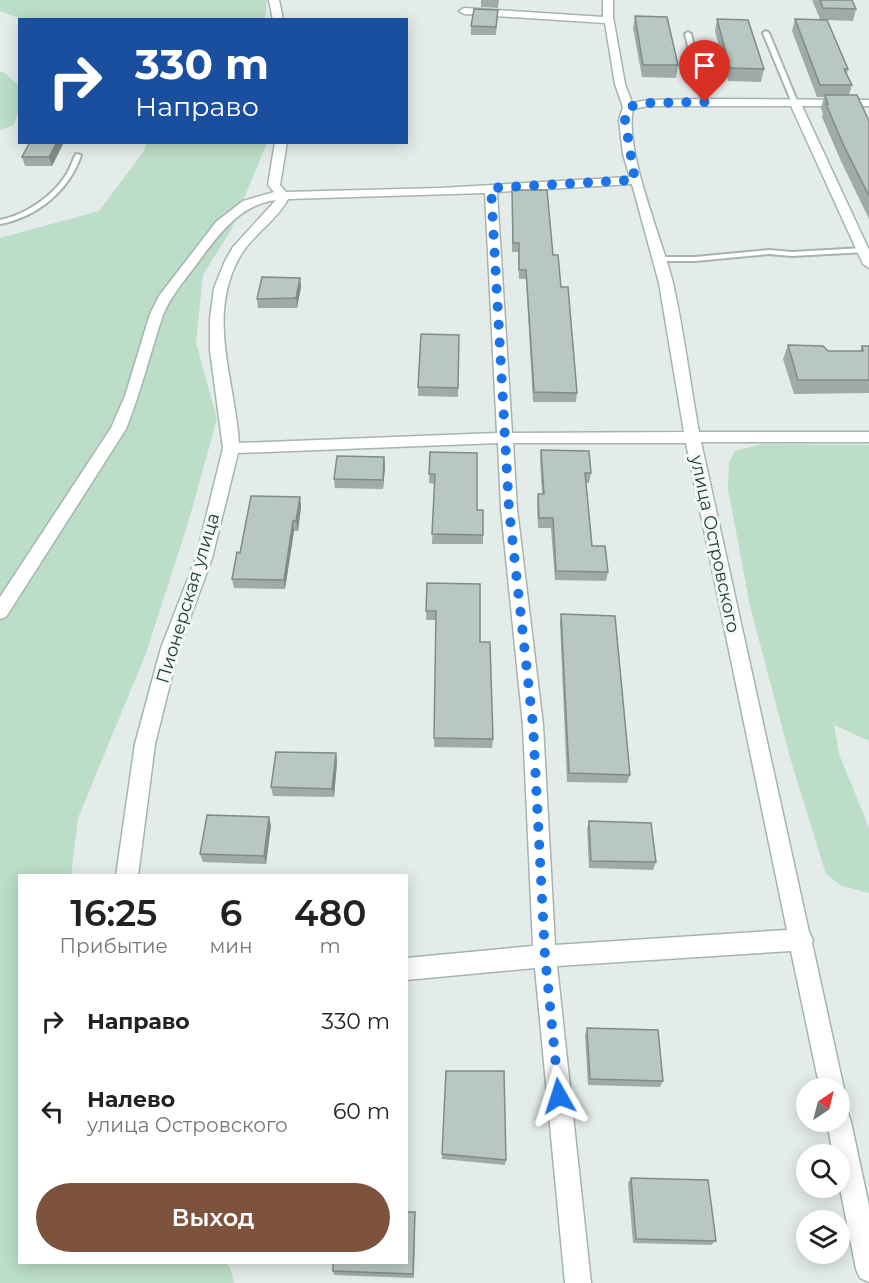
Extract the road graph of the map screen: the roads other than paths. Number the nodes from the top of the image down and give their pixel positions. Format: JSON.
{"nodes":[{"id":1,"x":274,"y":0,"type":"edge"},
{"id":2,"x":608,"y":0,"type":"edge"},
{"id":3,"x":464,"y":11,"type":"dead end"},
{"id":4,"x":278,"y":18,"type":"edge"},
{"id":5,"x":609,"y":20,"type":"junction"},
{"id":6,"x":766,"y":33,"type":"dead end"},
{"id":7,"x":688,"y":34,"type":"dead end"},
{"id":8,"x":705,"y":102,"type":"junction"},
{"id":9,"x":795,"y":103,"type":"junction"},
{"id":10,"x":869,"y":103,"type":"edge"},
{"id":11,"x":628,"y":107,"type":"junction"},
{"id":12,"x":281,"y":144,"type":"edge"},
{"id":13,"x":78,"y":155,"type":"dead end"},
{"id":14,"x":635,"y":180,"type":"junction"},
{"id":15,"x":491,"y":188,"type":"junction"},
{"id":16,"x":283,"y":196,"type":"junction"},
{"id":17,"x":0,"y":222,"type":"edge"},
{"id":18,"x":863,"y":250,"type":"junction"},
{"id":19,"x":659,"y":259,"type":"junction"},
{"id":20,"x":869,"y":264,"type":"edge"},
{"id":21,"x":692,"y":436,"type":"junction"},
{"id":22,"x":869,"y":437,"type":"edge"},
{"id":23,"x":505,"y":438,"type":"junction"},
{"id":24,"x":231,"y":448,"type":"junction"},
{"id":25,"x":0,"y":612,"type":"edge"},
{"id":26,"x":127,"y":874,"type":"edge"},
{"id":27,"x":802,"y":940,"type":"junction"},
{"id":28,"x":545,"y":956,"type":"junction"},
{"id":29,"x":408,"y":969,"type":"edge"},
{"id":30,"x":830,"y":1078,"type":"edge"},
{"id":31,"x":841,"y":1132,"type":"edge"},
{"id":32,"x":869,"y":1269,"type":"edge"},
{"id":33,"x":578,"y":1283,"type":"edge"}],
"edges":[{"from":1,"to":4,"type":"street"},
{"from":2,"to":5,"type":"street","name":"улица Островского"},
{"from":3,"to":5,"type":"street"},
{"from":5,"to":11,"type":"street","name":"улица Островского"},
{"from":6,"to":9,"type":"lane"},
{"from":7,"to":8,"type":"lane"},
{"from":8,"to":9,"type":"street"},
{"from":8,"to":11,"type":"street"},
{"from":9,"to":10,"type":"street"},
{"from":9,"to":18,"type":"street"},
{"from":11,"to":14,"type":"street","name":"улица Островского"},
{"from":12,"to":16,"type":"street"},
{"from":13,"to":17,"type":"lane"},
{"from":14,"to":15,"type":"street"},
{"from":14,"to":19,"type":"street","name":"улица Островского"},
{"from":15,"to":16,"type":"street"},
{"from":15,"to":23,"type":"street"},
{"from":16,"to":24,"type":"street","name":"Пионерская улица"},
{"from":16,"to":25,"type":"street"},
{"from":18,"to":19,"type":"lane"},
{"from":18,"to":20,"type":"street"},
{"from":19,"to":21,"type":"street","name":"улица Островского"},
{"from":21,"to":22,"type":"street"},
{"from":21,"to":23,"type":"street"},
{"from":21,"to":27,"type":"street","name":"улица Островского"},
{"from":23,"to":24,"type":"street"},
{"from":23,"to":28,"type":"street"},
{"from":24,"to":26,"type":"street","name":"Пионерская улица"},
{"from":27,"to":28,"type":"street"},
{"from":27,"to":30,"type":"street","name":"улица Островского"},
{"from":28,"to":29,"type":"street"},
{"from":28,"to":33,"type":"street"},
{"from":31,"to":32,"type":"street"}]}
